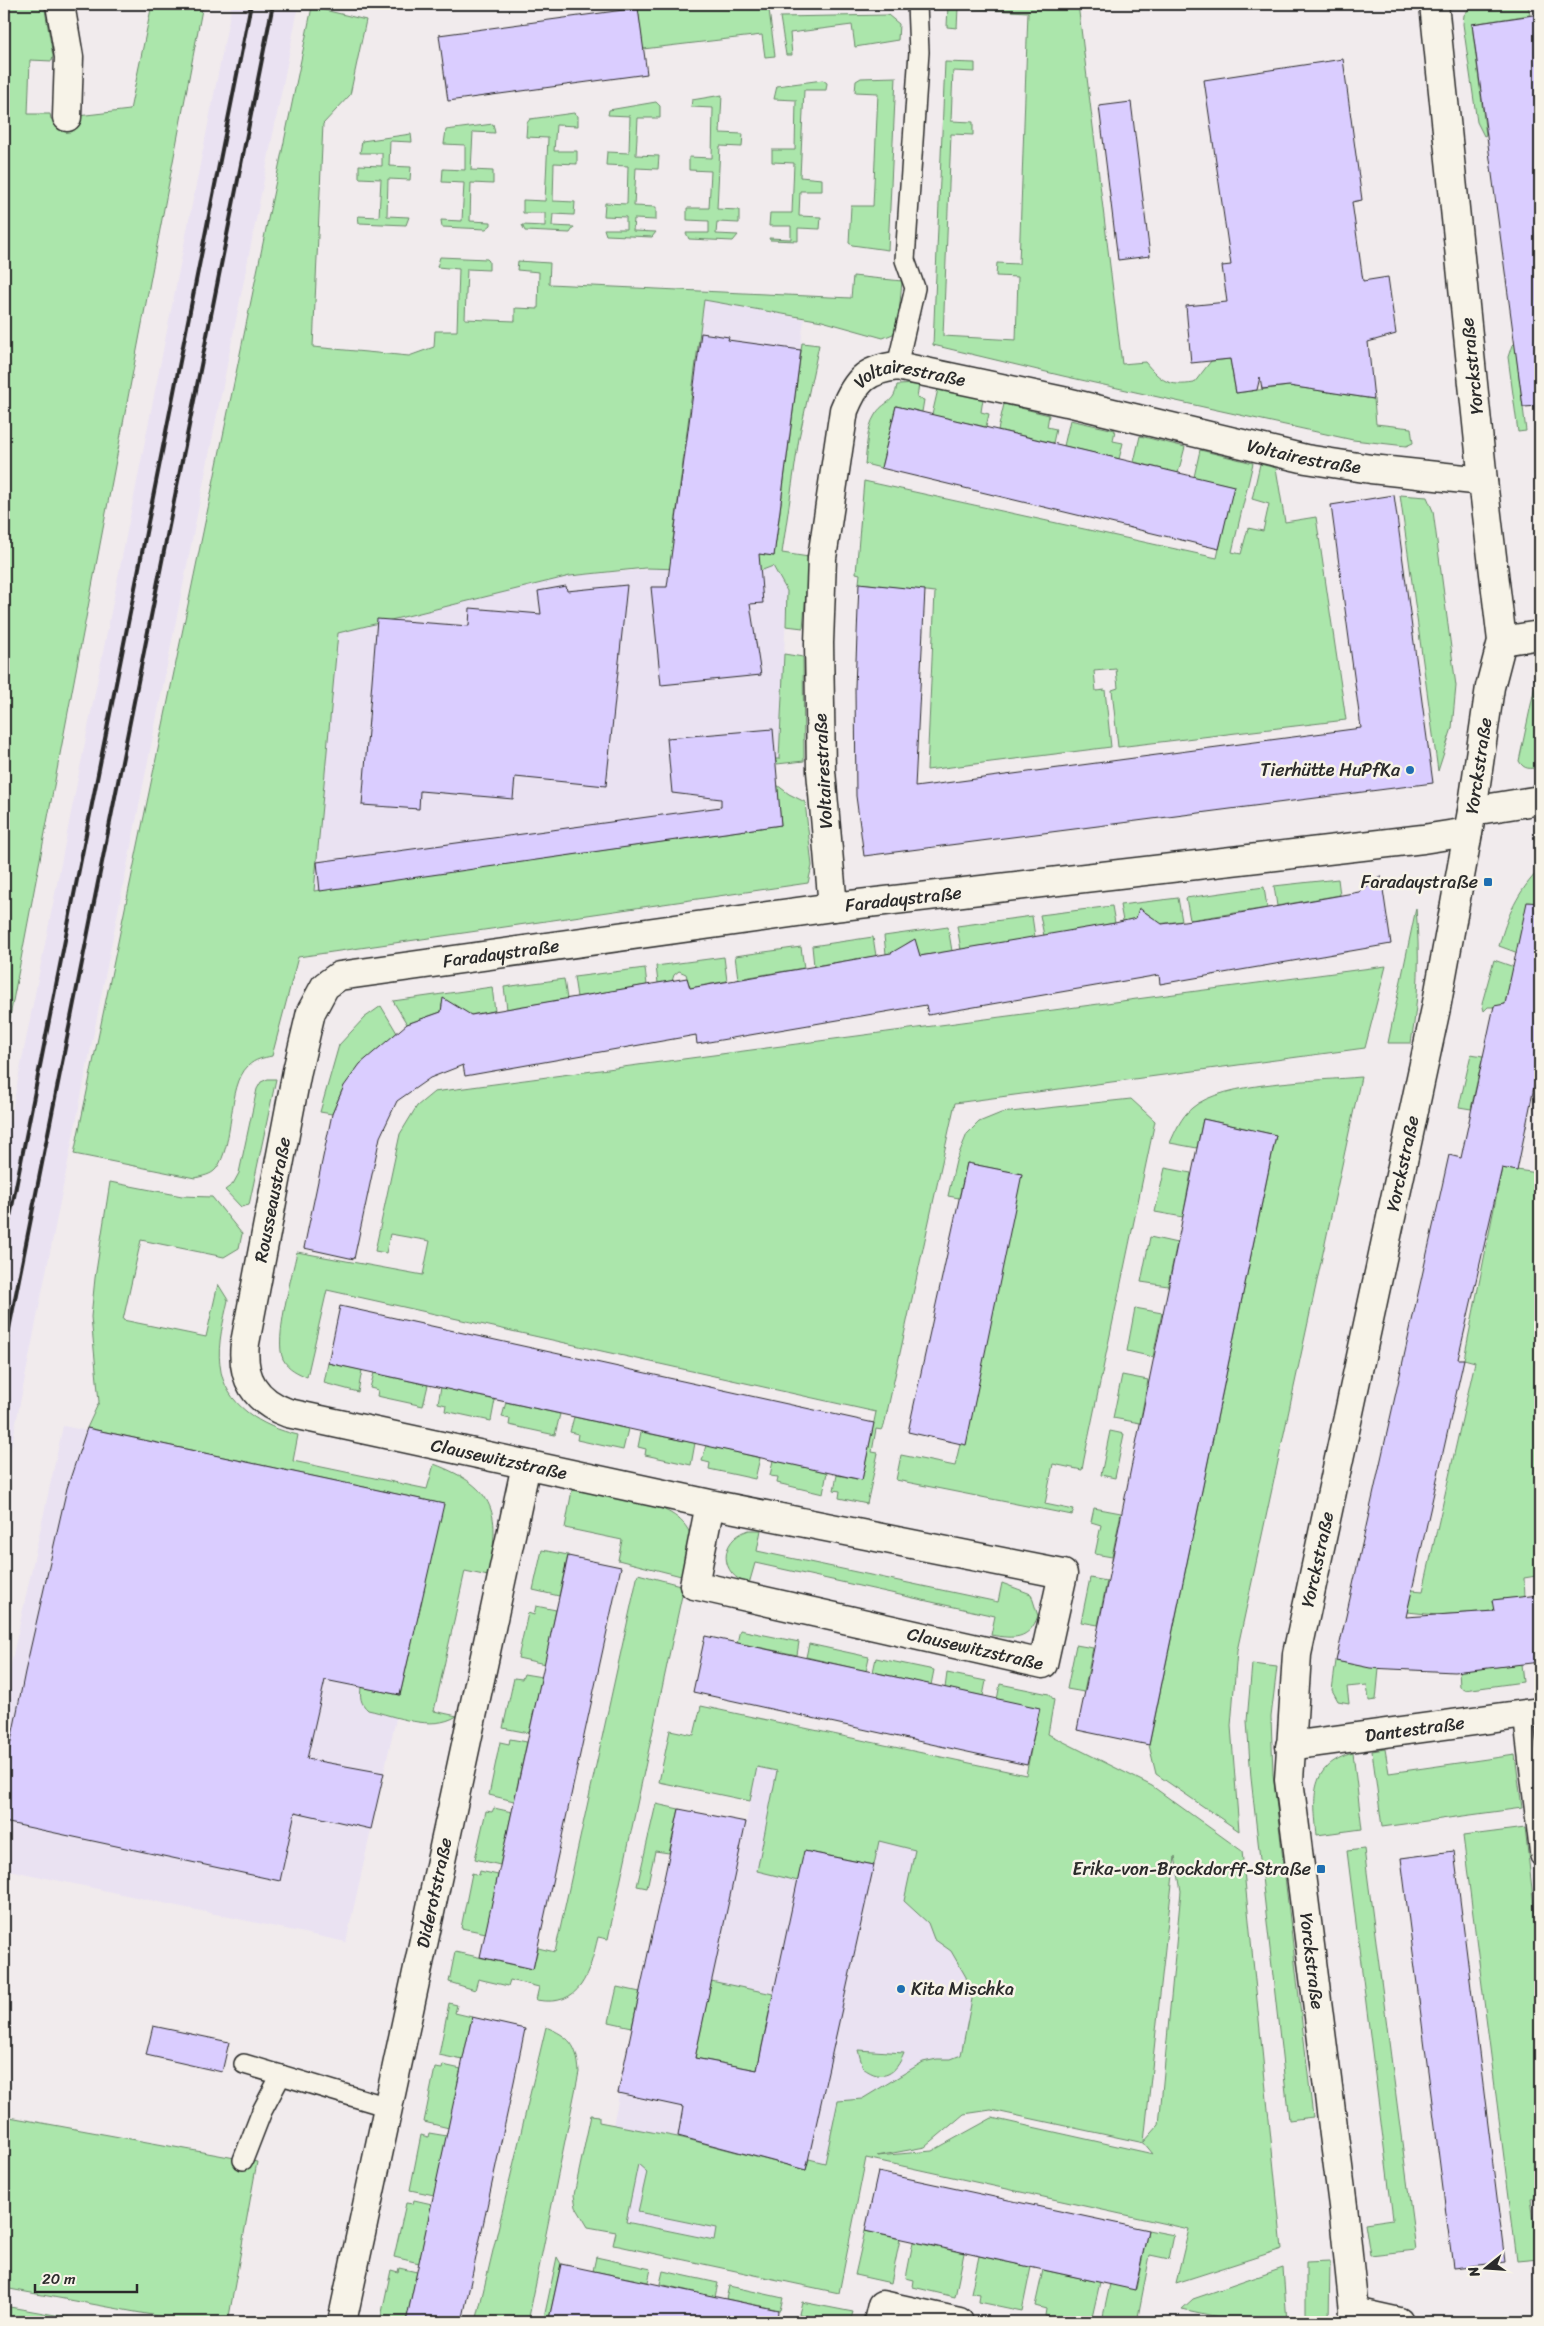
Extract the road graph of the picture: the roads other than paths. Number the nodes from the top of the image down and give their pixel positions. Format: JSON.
{"nodes":[{"id":1,"x":60,"y":4,"type":"edge"},
{"id":2,"x":917,"y":4,"type":"edge"},
{"id":3,"x":1434,"y":4,"type":"edge"},
{"id":4,"x":67,"y":117,"type":"dead end"},
{"id":5,"x":897,"y":366,"type":"junction"},
{"id":6,"x":1483,"y":482,"type":"junction"},
{"id":7,"x":1540,"y":635,"type":"edge"},
{"id":8,"x":1502,"y":641,"type":"junction"},
{"id":9,"x":1540,"y":800,"type":"edge"},
{"id":10,"x":1470,"y":821,"type":"junction"},
{"id":11,"x":833,"y":906,"type":"junction"},
{"id":12,"x":338,"y":976,"type":"joint"},
{"id":13,"x":288,"y":1413,"type":"joint"},
{"id":14,"x":526,"y":1464,"type":"junction"},
{"id":15,"x":710,"y":1504,"type":"junction"},
{"id":16,"x":1531,"y":1713,"type":"edge"},
{"id":17,"x":1290,"y":1746,"type":"junction"},
{"id":18,"x":1540,"y":1856,"type":"edge"},
{"id":19,"x":244,"y":2064,"type":"dead end"},
{"id":20,"x":281,"y":2075,"type":"junction"},
{"id":21,"x":388,"y":2107,"type":"junction"},
{"id":22,"x":243,"y":2160,"type":"dead end"},
{"id":23,"x":1353,"y":2317,"type":"edge"},
{"id":24,"x":342,"y":2322,"type":"edge"},
{"id":25,"x":878,"y":2322,"type":"edge"},
{"id":26,"x":959,"y":2322,"type":"edge"},
{"id":27,"x":1400,"y":2322,"type":"edge"}],
"edges":[{"from":1,"to":4,"type":"street"},
{"from":2,"to":5,"type":"lane"},
{"from":3,"to":6,"type":"street","name":"Yorckstraße"},
{"from":5,"to":6,"type":"street","name":"Voltairestraße"},
{"from":5,"to":11,"type":"street","name":"Voltairestraße"},
{"from":6,"to":8,"type":"street","name":"Yorckstraße"},
{"from":7,"to":8,"type":"street"},
{"from":8,"to":10,"type":"street","name":"Yorckstraße"},
{"from":9,"to":10,"type":"street","name":"Faradaystraße"},
{"from":10,"to":11,"type":"street","name":"Faradaystraße"},
{"from":10,"to":17,"type":"street","name":"Yorckstraße"},
{"from":11,"to":12,"type":"street","name":"Faradaystraße"},
{"from":12,"to":13,"type":"street","name":"Rousseaustraße"},
{"from":13,"to":14,"type":"street","name":"Clausewitzstraße"},
{"from":14,"to":15,"type":"street","name":"Clausewitzstraße"},
{"from":14,"to":21,"type":"street","name":"Diderotstraße"},
{"from":15,"to":15,"type":"street","name":"Clausewitzstraße"},
{"from":16,"to":17,"type":"street","name":"Dantestraße"},
{"from":16,"to":18,"type":"lane"},
{"from":17,"to":23,"type":"street","name":"Yorckstraße"},
{"from":19,"to":20,"type":"lane"},
{"from":20,"to":21,"type":"lane"},
{"from":20,"to":22,"type":"lane"},
{"from":21,"to":24,"type":"street","name":"Diderotstraße"},
{"from":23,"to":27,"type":"street"},
{"from":25,"to":26,"type":"street"}]}
